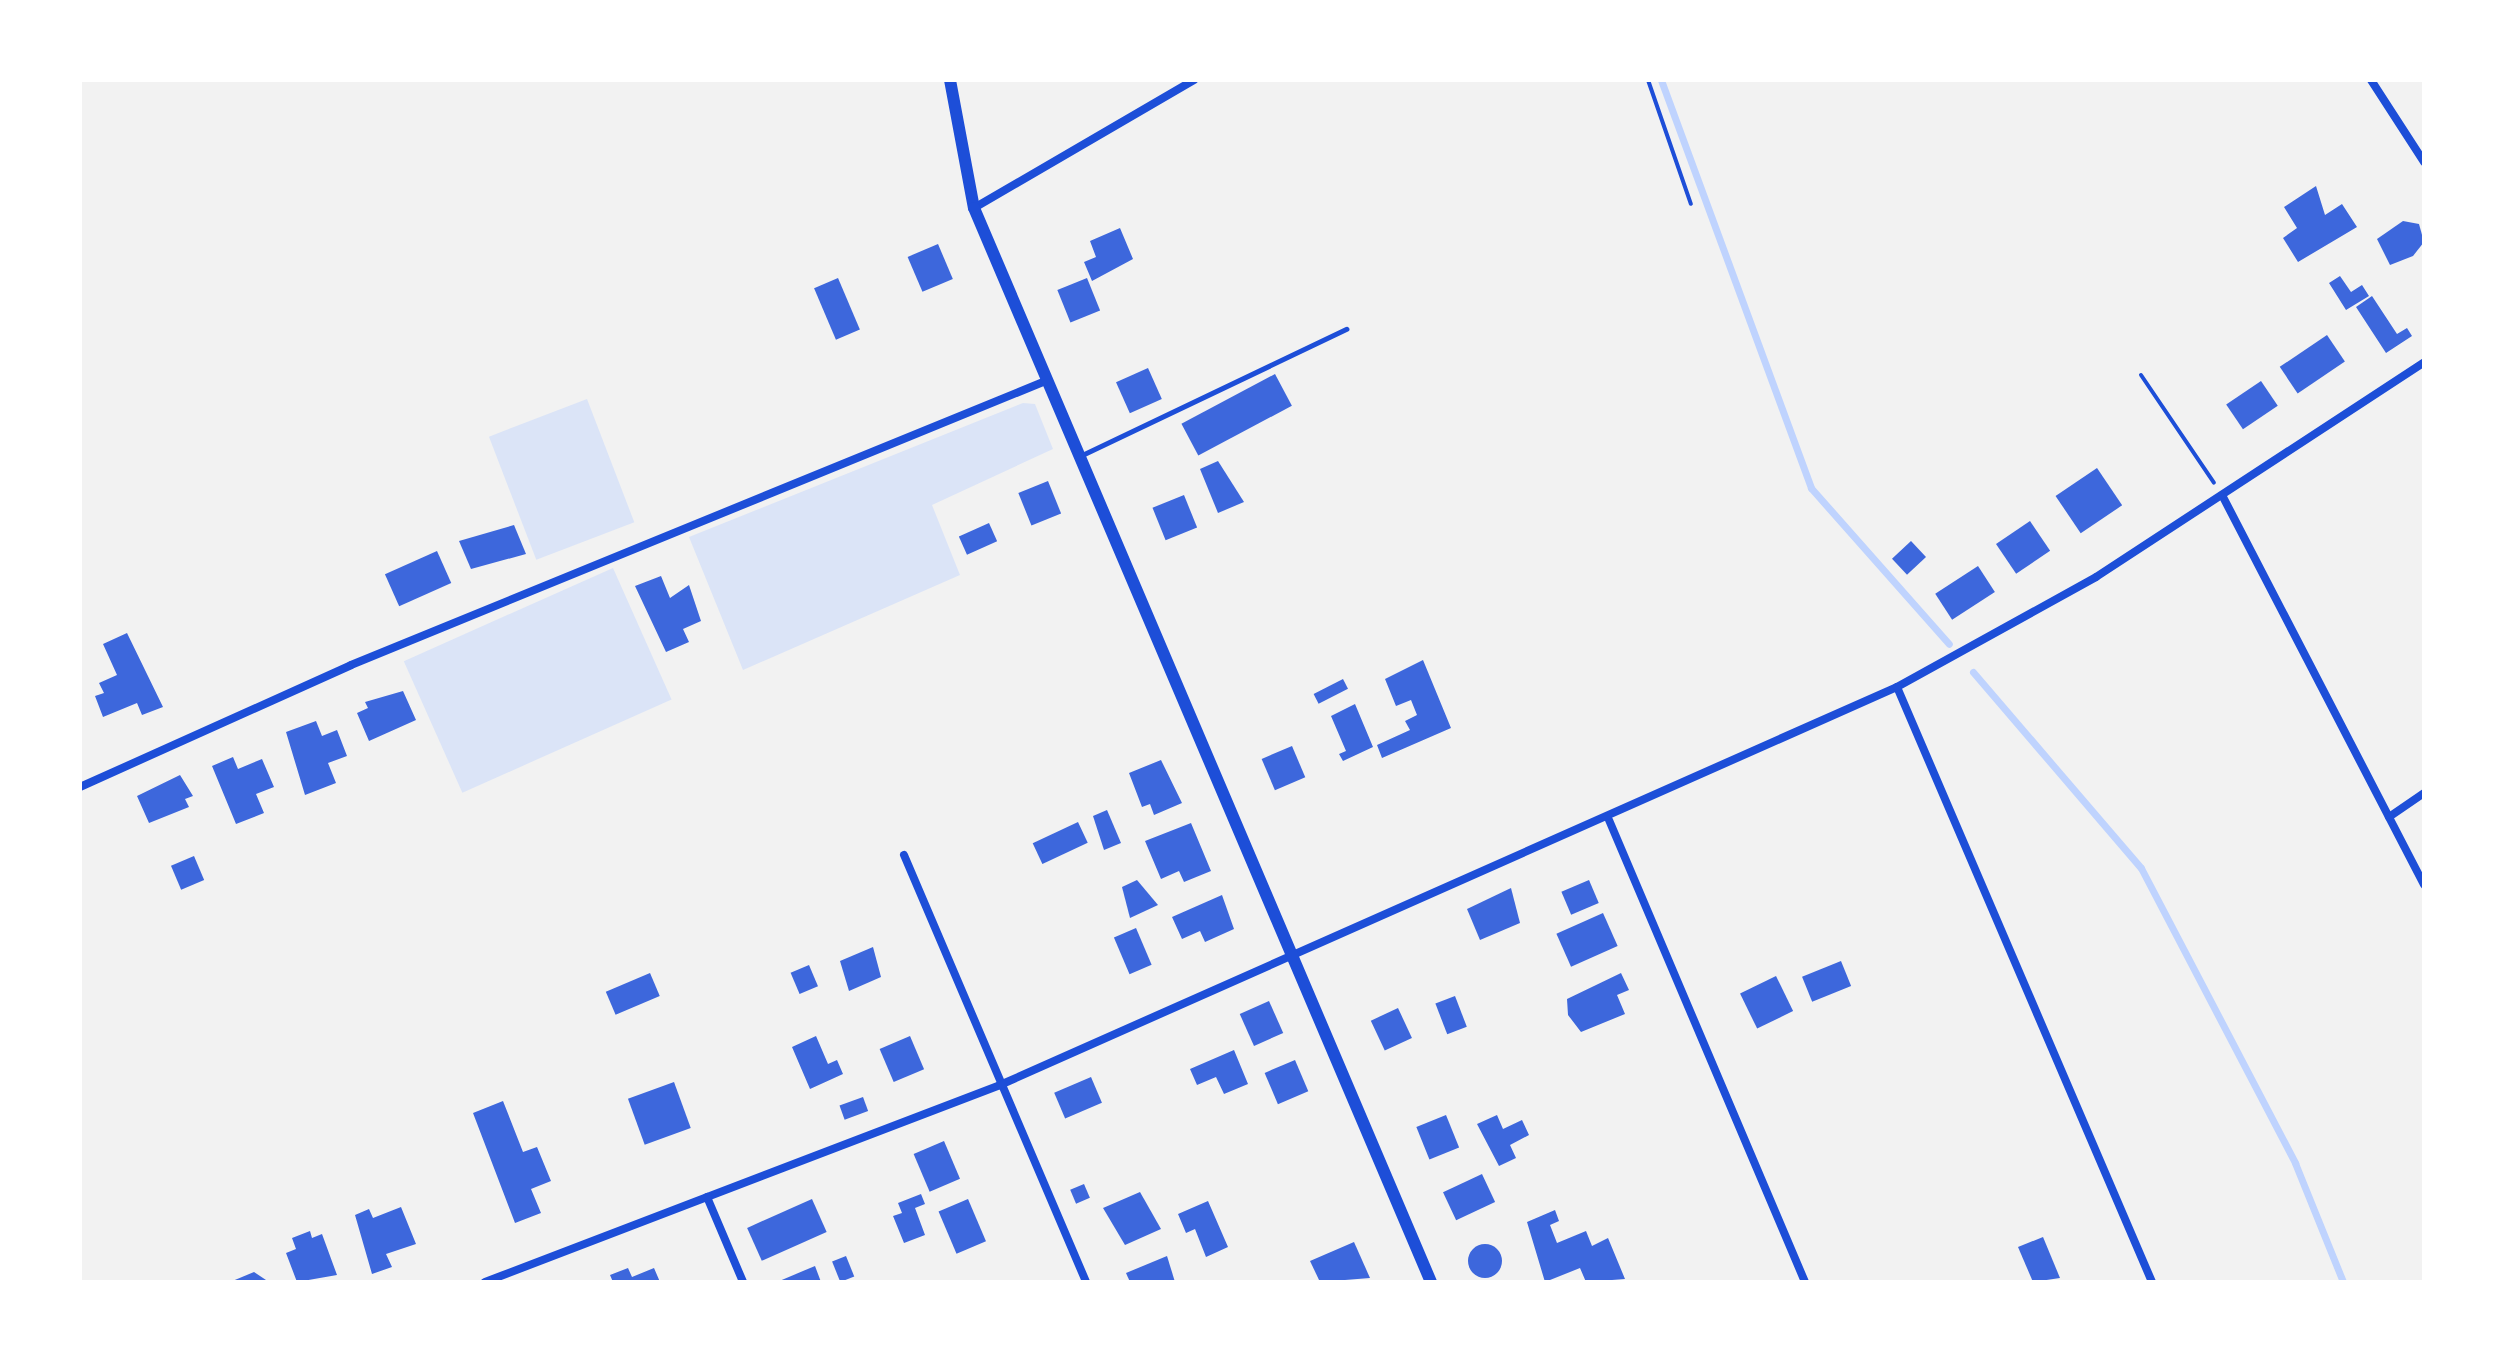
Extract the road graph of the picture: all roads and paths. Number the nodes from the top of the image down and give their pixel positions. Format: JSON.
{"nodes":[{"id":1,"x":950,"y":80,"type":"edge"},
{"id":2,"x":1194,"y":80,"type":"edge"},
{"id":3,"x":1648,"y":80,"type":"edge"},
{"id":4,"x":2371,"y":80,"type":"edge"},
{"id":5,"x":2424,"y":162,"type":"edge"},
{"id":6,"x":1691,"y":204,"type":"dead end"},
{"id":7,"x":974,"y":208,"type":"junction"},
{"id":8,"x":1346,"y":329,"type":"dead end"},
{"id":9,"x":2424,"y":362,"type":"edge"},
{"id":10,"x":2141,"y":375,"type":"dead end"},
{"id":11,"x":1048,"y":380,"type":"junction"},
{"id":12,"x":1081,"y":456,"type":"junction"},
{"id":13,"x":2222,"y":495,"type":"junction"},
{"id":14,"x":1897,"y":687,"type":"junction"},
{"id":15,"x":80,"y":787,"type":"edge"},
{"id":16,"x":2424,"y":793,"type":"edge"},
{"id":17,"x":2389,"y":817,"type":"junction"},
{"id":18,"x":1609,"y":820,"type":"junction"},
{"id":19,"x":904,"y":855,"type":"dead end"},
{"id":20,"x":2424,"y":885,"type":"edge"},
{"id":21,"x":1293,"y":959,"type":"junction"},
{"id":22,"x":1000,"y":1085,"type":"junction"},
{"id":23,"x":707,"y":1197,"type":"junction"},
{"id":24,"x":485,"y":1282,"type":"edge"},
{"id":25,"x":743,"y":1282,"type":"edge"},
{"id":26,"x":1086,"y":1282,"type":"edge"},
{"id":27,"x":1431,"y":1282,"type":"edge"},
{"id":28,"x":1805,"y":1282,"type":"edge"},
{"id":29,"x":2152,"y":1282,"type":"edge"}],
"edges":[{"from":1,"to":7,"type":"street"},
{"from":2,"to":7,"type":"street"},
{"from":3,"to":6,"type":"path"},
{"from":4,"to":5,"type":"street"},
{"from":7,"to":11,"type":"street"},
{"from":8,"to":12,"type":"lane"},
{"from":9,"to":13,"type":"street"},
{"from":10,"to":13,"type":"path"},
{"from":11,"to":12,"type":"street"},
{"from":11,"to":15,"type":"street"},
{"from":12,"to":21,"type":"street"},
{"from":13,"to":14,"type":"street"},
{"from":13,"to":17,"type":"street"},
{"from":14,"to":18,"type":"street"},
{"from":14,"to":29,"type":"street"},
{"from":16,"to":17,"type":"street"},
{"from":17,"to":20,"type":"street"},
{"from":18,"to":21,"type":"street"},
{"from":18,"to":28,"type":"street"},
{"from":19,"to":22,"type":"street"},
{"from":21,"to":22,"type":"street"},
{"from":21,"to":27,"type":"street"},
{"from":22,"to":23,"type":"street"},
{"from":22,"to":26,"type":"street"},
{"from":23,"to":24,"type":"street"},
{"from":23,"to":25,"type":"street"}]}
